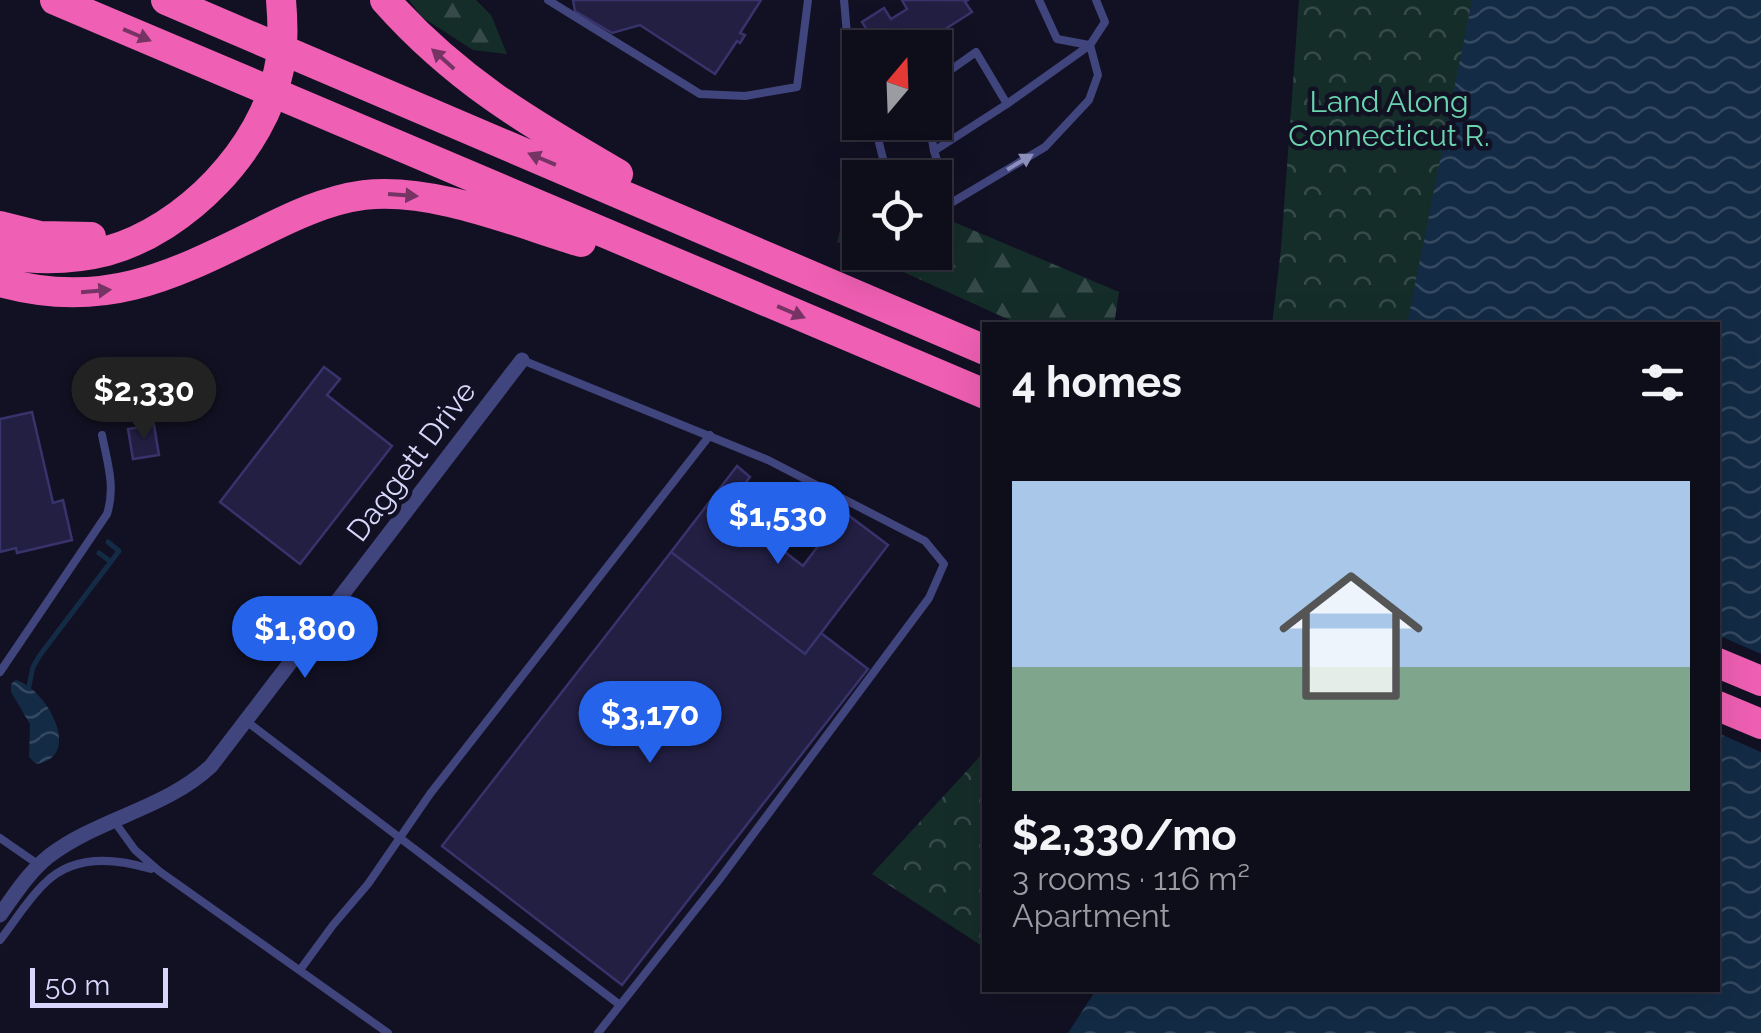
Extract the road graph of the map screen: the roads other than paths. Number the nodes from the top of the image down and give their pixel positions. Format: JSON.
{"nodes":[{"id":1,"x":55,"y":0,"type":"edge"},
{"id":2,"x":166,"y":0,"type":"edge"},
{"id":3,"x":281,"y":0,"type":"edge"},
{"id":4,"x":385,"y":0,"type":"edge"},
{"id":5,"x":548,"y":0,"type":"edge"},
{"id":6,"x":808,"y":0,"type":"edge"},
{"id":7,"x":844,"y":0,"type":"edge"},
{"id":8,"x":1040,"y":0,"type":"edge"},
{"id":9,"x":1096,"y":0,"type":"edge"},
{"id":10,"x":846,"y":30,"type":"edge"},
{"id":11,"x":1090,"y":46,"type":"junction"},
{"id":12,"x":952,"y":69,"type":"edge"},
{"id":13,"x":1007,"y":104,"type":"junction"},
{"id":14,"x":932,"y":140,"type":"edge"},
{"id":15,"x":934,"y":151,"type":"junction"},
{"id":16,"x":937,"y":160,"type":"edge"},
{"id":17,"x":212,"y":186,"type":"junction"},
{"id":18,"x":952,"y":202,"type":"edge"},
{"id":19,"x":0,"y":226,"type":"edge"},
{"id":20,"x":733,"y":241,"type":"junction"},
{"id":21,"x":0,"y":254,"type":"edge"},
{"id":22,"x":0,"y":282,"type":"edge"},
{"id":23,"x":730,"y":287,"type":"junction"},
{"id":24,"x":982,"y":349,"type":"edge"},
{"id":25,"x":522,"y":360,"type":"joint"},
{"id":26,"x":982,"y":393,"type":"edge"},
{"id":27,"x":102,"y":435,"type":"dead end"},
{"id":28,"x":710,"y":435,"type":"junction"},
{"id":29,"x":1720,"y":664,"type":"edge"},
{"id":30,"x":0,"y":672,"type":"edge"},
{"id":31,"x":1761,"y":682,"type":"edge"},
{"id":32,"x":1720,"y":707,"type":"edge"},
{"id":33,"x":246,"y":721,"type":"junction"},
{"id":34,"x":1761,"y":724,"type":"edge"},
{"id":35,"x":114,"y":820,"type":"junction"},
{"id":36,"x":0,"y":838,"type":"edge"},
{"id":37,"x":400,"y":840,"type":"junction"},
{"id":38,"x":38,"y":865,"type":"junction"},
{"id":39,"x":158,"y":871,"type":"junction"},
{"id":40,"x":0,"y":915,"type":"edge"},
{"id":41,"x":0,"y":940,"type":"edge"},
{"id":42,"x":300,"y":970,"type":"junction"},
{"id":43,"x":620,"y":1005,"type":"junction"},
{"id":44,"x":388,"y":1033,"type":"edge"},
{"id":45,"x":598,"y":1033,"type":"edge"}],
"edges":[{"from":1,"to":23,"type":"highway","one_way":true},
{"from":20,"to":2,"type":"highway","one_way":true},
{"from":3,"to":17,"type":"highway"},
{"from":20,"to":4,"type":"highway","one_way":true},
{"from":5,"to":6,"type":"lane"},
{"from":7,"to":10,"type":"lane"},
{"from":8,"to":11,"type":"lane"},
{"from":9,"to":11,"type":"lane"},
{"from":11,"to":13,"type":"lane"},
{"from":18,"to":11,"type":"lane","one_way":true},
{"from":12,"to":13,"type":"lane"},
{"from":13,"to":15,"type":"lane"},
{"from":14,"to":15,"type":"lane"},
{"from":15,"to":16,"type":"lane"},
{"from":17,"to":19,"type":"highway"},
{"from":17,"to":21,"type":"highway"},
{"from":20,"to":24,"type":"highway"},
{"from":22,"to":23,"type":"highway","one_way":true},
{"from":23,"to":26,"type":"highway","one_way":true},
{"from":25,"to":28,"type":"lane"},
{"from":25,"to":33,"type":"street","name":"Daggett Drive"},
{"from":27,"to":30,"type":"lane"},
{"from":28,"to":37,"type":"lane"},
{"from":28,"to":43,"type":"lane"},
{"from":29,"to":31,"type":"highway"},
{"from":32,"to":34,"type":"highway"},
{"from":33,"to":35,"type":"street","name":"Daggett Drive"},
{"from":33,"to":37,"type":"lane"},
{"from":35,"to":38,"type":"street","name":"Daggett Drive"},
{"from":35,"to":39,"type":"lane"},
{"from":36,"to":38,"type":"lane"},
{"from":37,"to":42,"type":"lane"},
{"from":37,"to":43,"type":"lane"},
{"from":38,"to":40,"type":"street","name":"Daggett Drive"},
{"from":39,"to":41,"type":"lane"},
{"from":39,"to":42,"type":"lane"},
{"from":42,"to":44,"type":"lane"},
{"from":43,"to":45,"type":"lane"}]}
